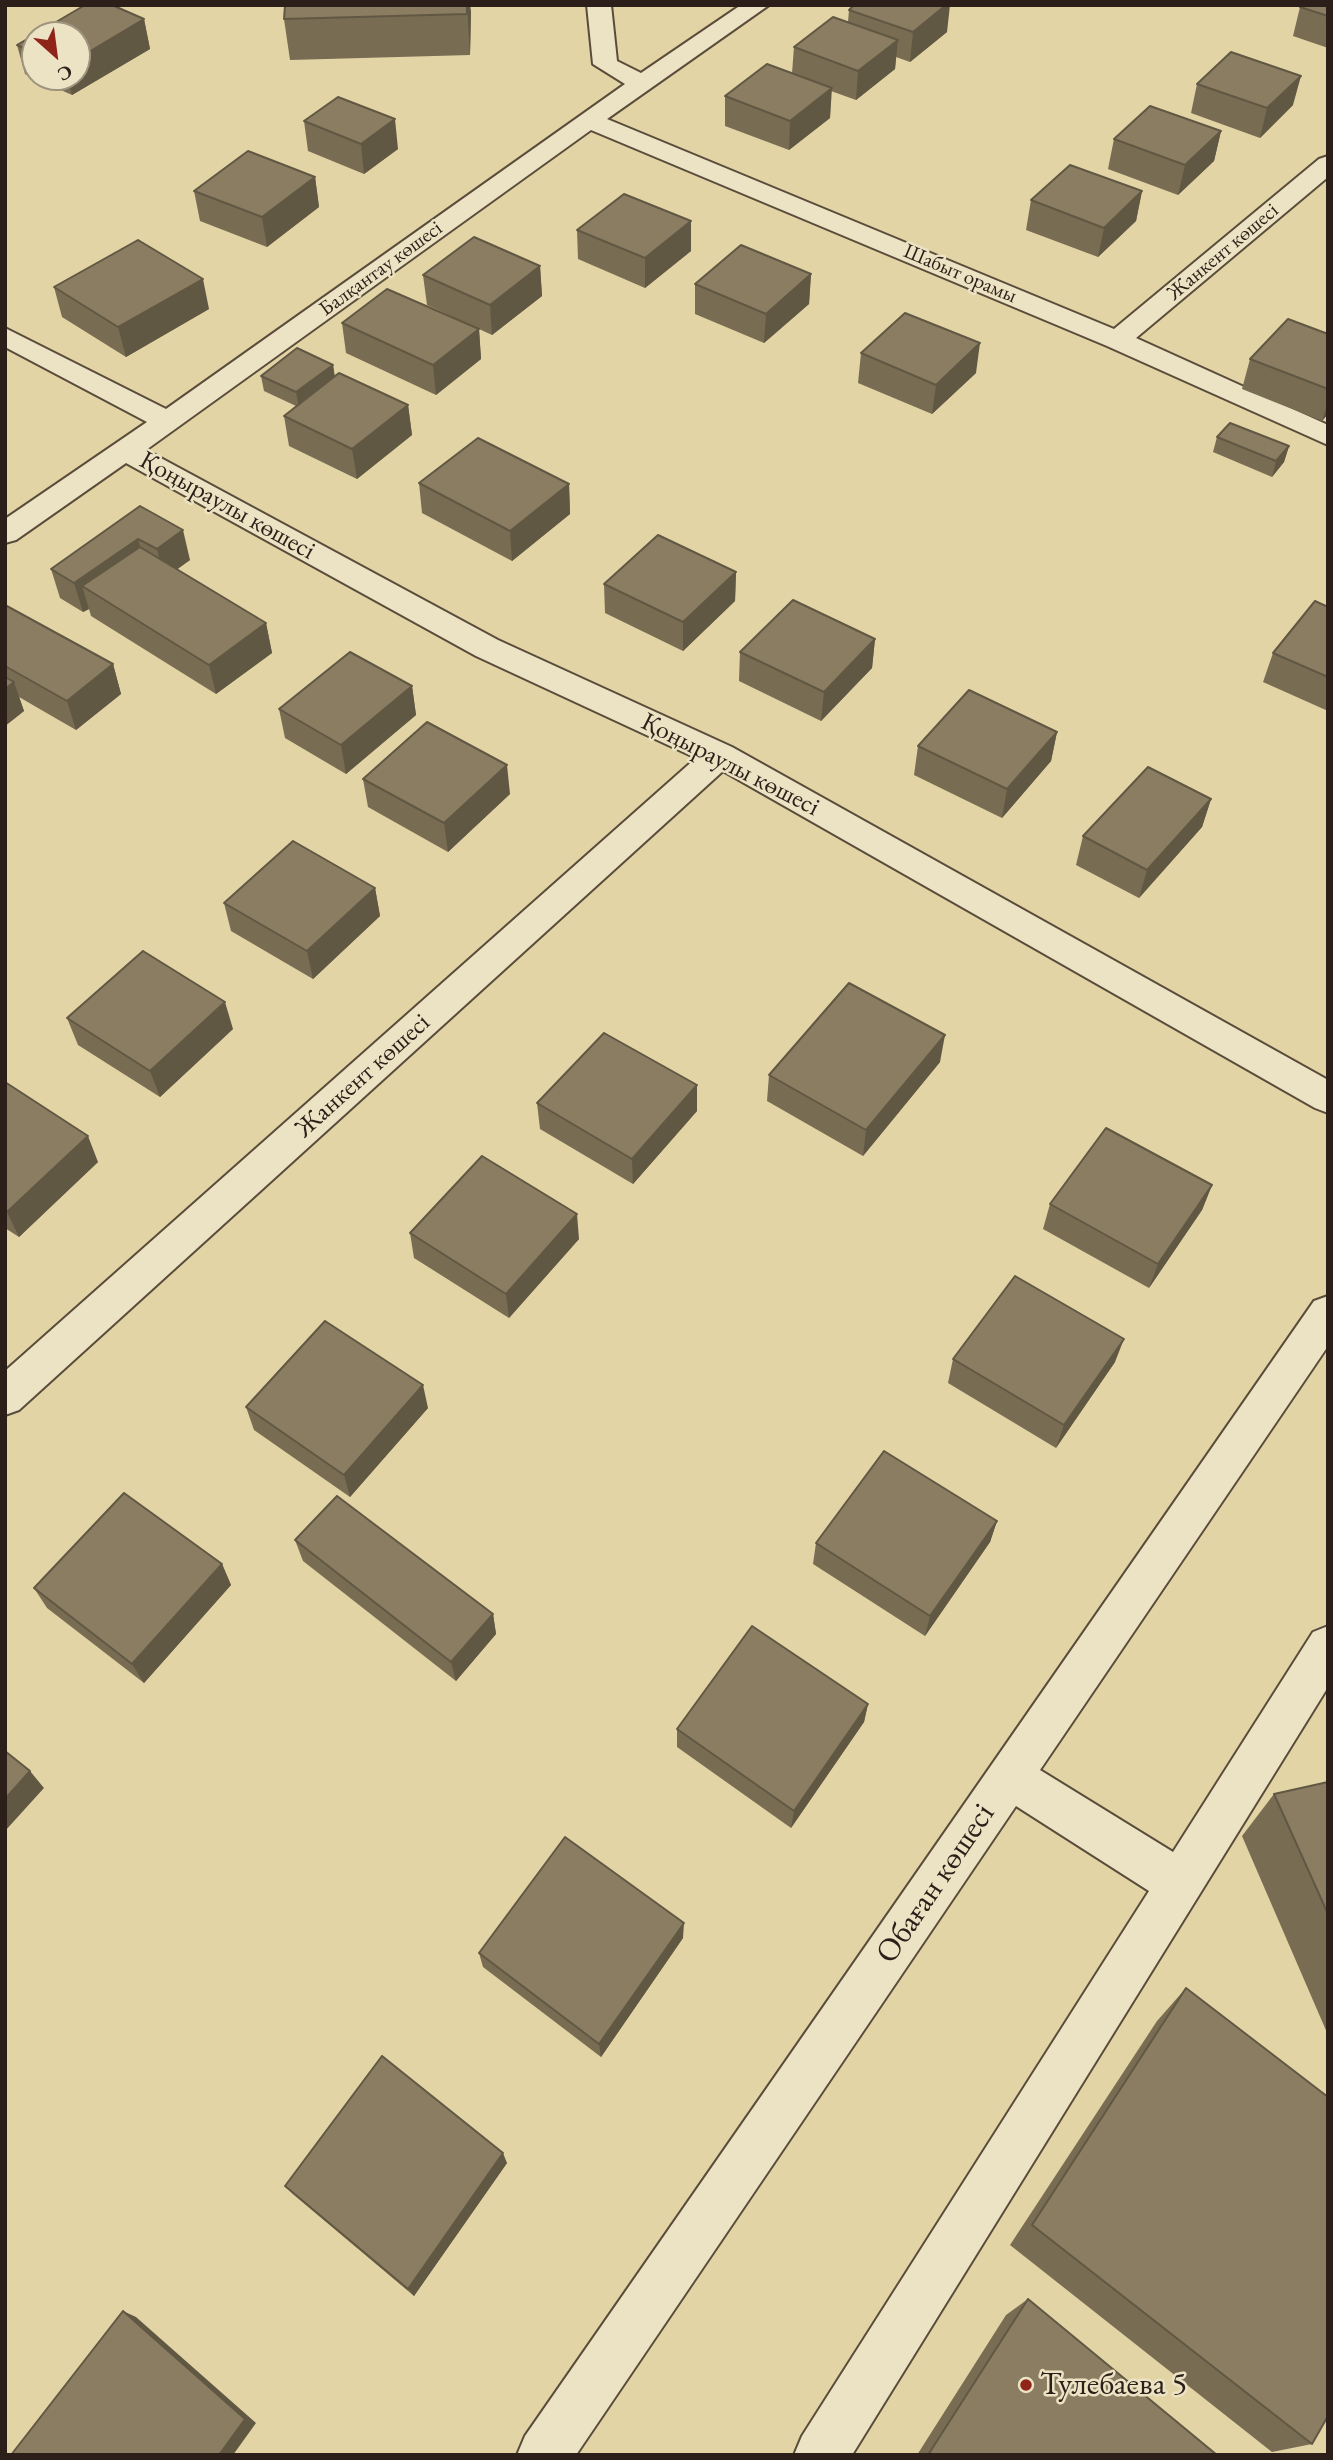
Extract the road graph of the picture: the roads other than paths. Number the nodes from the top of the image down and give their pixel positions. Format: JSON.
{"nodes":[{"id":1,"x":598,"y":5,"type":"edge"},
{"id":2,"x":757,"y":5,"type":"edge"},
{"id":3,"x":642,"y":84,"type":"junction"},
{"id":4,"x":589,"y":120,"type":"junction"},
{"id":5,"x":1328,"y":164,"type":"edge"},
{"id":6,"x":5,"y":337,"type":"edge"},
{"id":7,"x":1118,"y":340,"type":"junction"},
{"id":8,"x":168,"y":421,"type":"junction"},
{"id":9,"x":1328,"y":436,"type":"edge"},
{"id":10,"x":124,"y":450,"type":"junction"},
{"id":11,"x":5,"y":533,"type":"edge"},
{"id":12,"x":720,"y":755,"type":"junction"},
{"id":13,"x":1328,"y":1098,"type":"edge"},
{"id":14,"x":1328,"y":1313,"type":"edge"},
{"id":15,"x":5,"y":1396,"type":"edge"},
{"id":16,"x":1328,"y":1647,"type":"edge"},
{"id":17,"x":1009,"y":1776,"type":"junction"},
{"id":18,"x":1179,"y":1883,"type":"junction"},
{"id":19,"x":544,"y":2455,"type":"edge"},
{"id":20,"x":821,"y":2455,"type":"edge"}],
"edges":[{"from":1,"to":3,"type":"street"},
{"from":2,"to":3,"type":"street","name":"Балқантау көшесі"},
{"from":3,"to":4,"type":"street","name":"Балқантау көшесі"},
{"from":4,"to":7,"type":"street","name":"Шабыт орамы"},
{"from":4,"to":8,"type":"street","name":"Балқантау көшесі"},
{"from":5,"to":7,"type":"street","name":"Жанкент көшесі"},
{"from":6,"to":8,"type":"street"},
{"from":7,"to":9,"type":"street","name":"Шабыт орамы"},
{"from":8,"to":10,"type":"street","name":"Балқантау көшесі"},
{"from":10,"to":11,"type":"street","name":"Балқантау көшесі"},
{"from":10,"to":12,"type":"street","name":"Қоңыраулы көшесі"},
{"from":12,"to":13,"type":"street","name":"Қоңыраулы көшесі"},
{"from":12,"to":15,"type":"street","name":"Жанкент көшесі"},
{"from":14,"to":17,"type":"street","name":"Обаған көшесі"},
{"from":16,"to":18,"type":"street"},
{"from":17,"to":18,"type":"street"},
{"from":17,"to":19,"type":"street","name":"Обаған көшесі"},
{"from":18,"to":20,"type":"street"}]}
